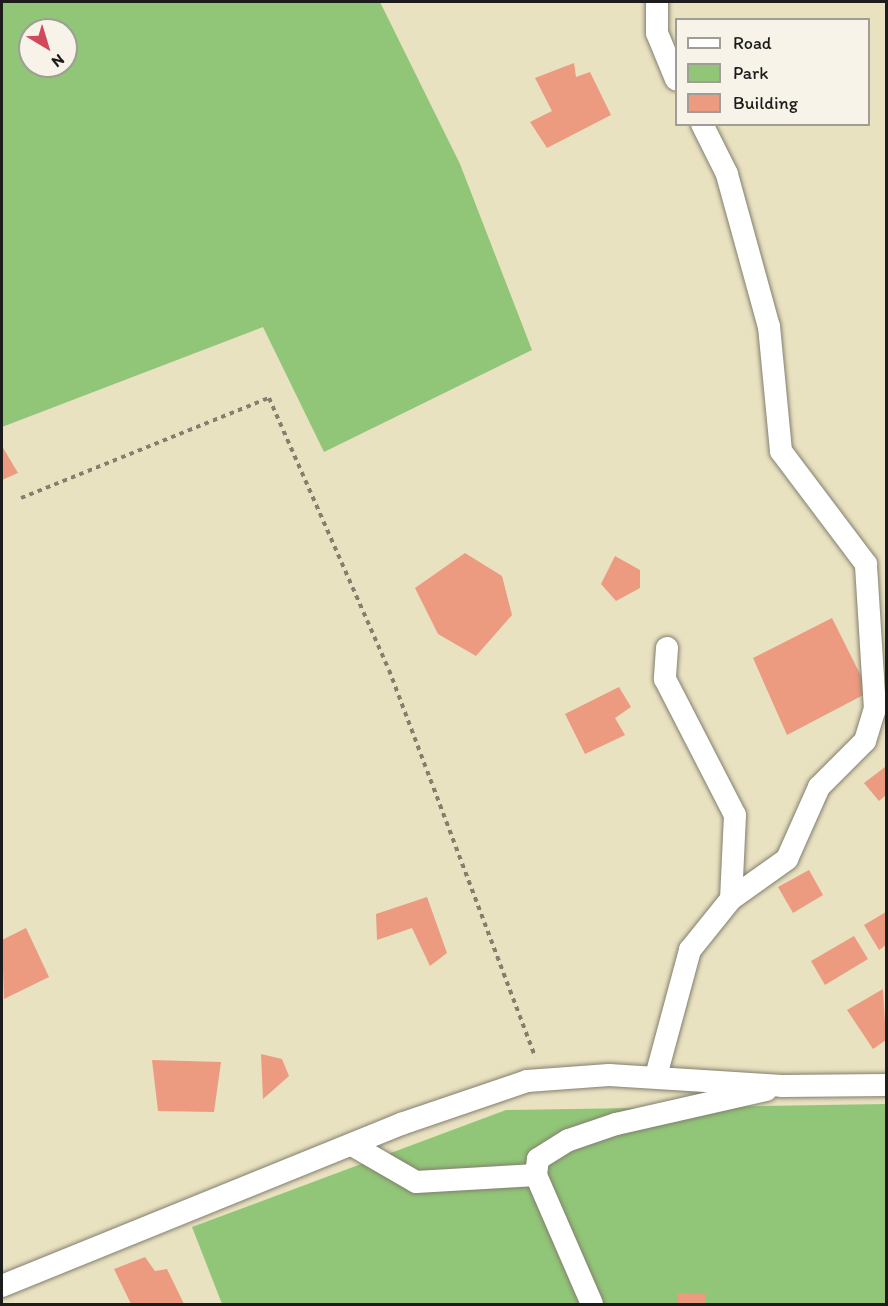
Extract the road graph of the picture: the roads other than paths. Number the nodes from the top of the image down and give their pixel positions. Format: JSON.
{"nodes":[{"id":1,"x":657,"y":2,"type":"edge"},
{"id":2,"x":675,"y":77,"type":"edge"},
{"id":3,"x":703,"y":126,"type":"edge"},
{"id":4,"x":667,"y":648,"type":"dead end"},
{"id":5,"x":731,"y":899,"type":"junction"},
{"id":6,"x":656,"y":1076,"type":"junction"},
{"id":7,"x":886,"y":1085,"type":"edge"},
{"id":8,"x":782,"y":1086,"type":"junction"},
{"id":9,"x":352,"y":1145,"type":"junction"},
{"id":10,"x":536,"y":1175,"type":"junction"},
{"id":11,"x":2,"y":1286,"type":"edge"},
{"id":12,"x":592,"y":1305,"type":"edge"}],
"edges":[{"from":1,"to":2,"type":"street"},
{"from":3,"to":5,"type":"street"},
{"from":4,"to":5,"type":"street"},
{"from":5,"to":6,"type":"street"},
{"from":6,"to":8,"type":"street"},
{"from":6,"to":9,"type":"street"},
{"from":7,"to":8,"type":"street"},
{"from":8,"to":10,"type":"street"},
{"from":9,"to":10,"type":"street"},
{"from":9,"to":11,"type":"street"},
{"from":10,"to":12,"type":"street"}]}
